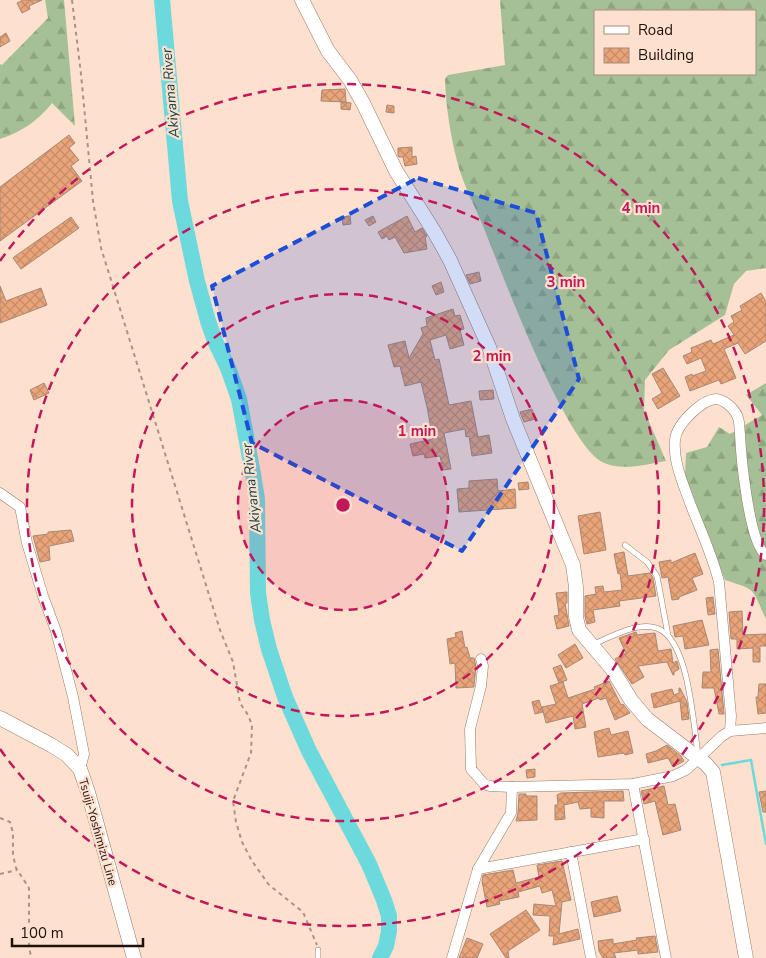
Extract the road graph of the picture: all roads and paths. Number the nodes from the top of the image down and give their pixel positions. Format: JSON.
{"nodes":[{"id":1,"x":72,"y":0,"type":"edge"},
{"id":2,"x":302,"y":0,"type":"edge"},
{"id":3,"x":0,"y":493,"type":"edge"},
{"id":4,"x":626,"y":545,"type":"dead end"},
{"id":5,"x":766,"y":554,"type":"edge"},
{"id":6,"x":668,"y":636,"type":"junction"},
{"id":7,"x":590,"y":645,"type":"junction"},
{"id":8,"x":481,"y":659,"type":"dead end"},
{"id":9,"x":0,"y":718,"type":"edge"},
{"id":10,"x":766,"y":728,"type":"edge"},
{"id":11,"x":730,"y":731,"type":"junction"},
{"id":12,"x":699,"y":759,"type":"junction"},
{"id":13,"x":80,"y":769,"type":"junction"},
{"id":14,"x":633,"y":784,"type":"junction"},
{"id":15,"x":512,"y":787,"type":"junction"},
{"id":16,"x":0,"y":818,"type":"edge"},
{"id":17,"x":644,"y":838,"type":"junction"},
{"id":18,"x":571,"y":852,"type":"junction"},
{"id":19,"x":478,"y":869,"type":"junction"},
{"id":20,"x":17,"y":870,"type":"junction"},
{"id":21,"x":0,"y":874,"type":"edge"},
{"id":22,"x":318,"y":950,"type":"joint"},
{"id":23,"x":31,"y":958,"type":"edge"},
{"id":24,"x":134,"y":958,"type":"edge"},
{"id":25,"x":318,"y":958,"type":"edge"},
{"id":26,"x":452,"y":958,"type":"edge"},
{"id":27,"x":591,"y":958,"type":"edge"},
{"id":28,"x":666,"y":958,"type":"edge"},
{"id":29,"x":746,"y":958,"type":"edge"}],
"edges":[{"from":1,"to":22,"type":"path"},
{"from":2,"to":7,"type":"street"},
{"from":3,"to":13,"type":"street"},
{"from":4,"to":6,"type":"lane"},
{"from":5,"to":11,"type":"street"},
{"from":6,"to":7,"type":"lane"},
{"from":6,"to":12,"type":"lane"},
{"from":7,"to":12,"type":"street"},
{"from":8,"to":15,"type":"street"},
{"from":9,"to":13,"type":"street","name":"Tsuiji-Yoshimizu Line"},
{"from":10,"to":11,"type":"street"},
{"from":11,"to":12,"type":"street"},
{"from":12,"to":14,"type":"street"},
{"from":12,"to":29,"type":"street"},
{"from":13,"to":24,"type":"street","name":"Tsuiji-Yoshimizu Line"},
{"from":14,"to":15,"type":"street"},
{"from":14,"to":17,"type":"street"},
{"from":15,"to":19,"type":"street"},
{"from":16,"to":20,"type":"path"},
{"from":17,"to":18,"type":"street"},
{"from":17,"to":28,"type":"street"},
{"from":18,"to":19,"type":"street"},
{"from":18,"to":27,"type":"street"},
{"from":19,"to":26,"type":"street"},
{"from":20,"to":21,"type":"path"},
{"from":20,"to":23,"type":"path"},
{"from":22,"to":25,"type":"lane"}]}
